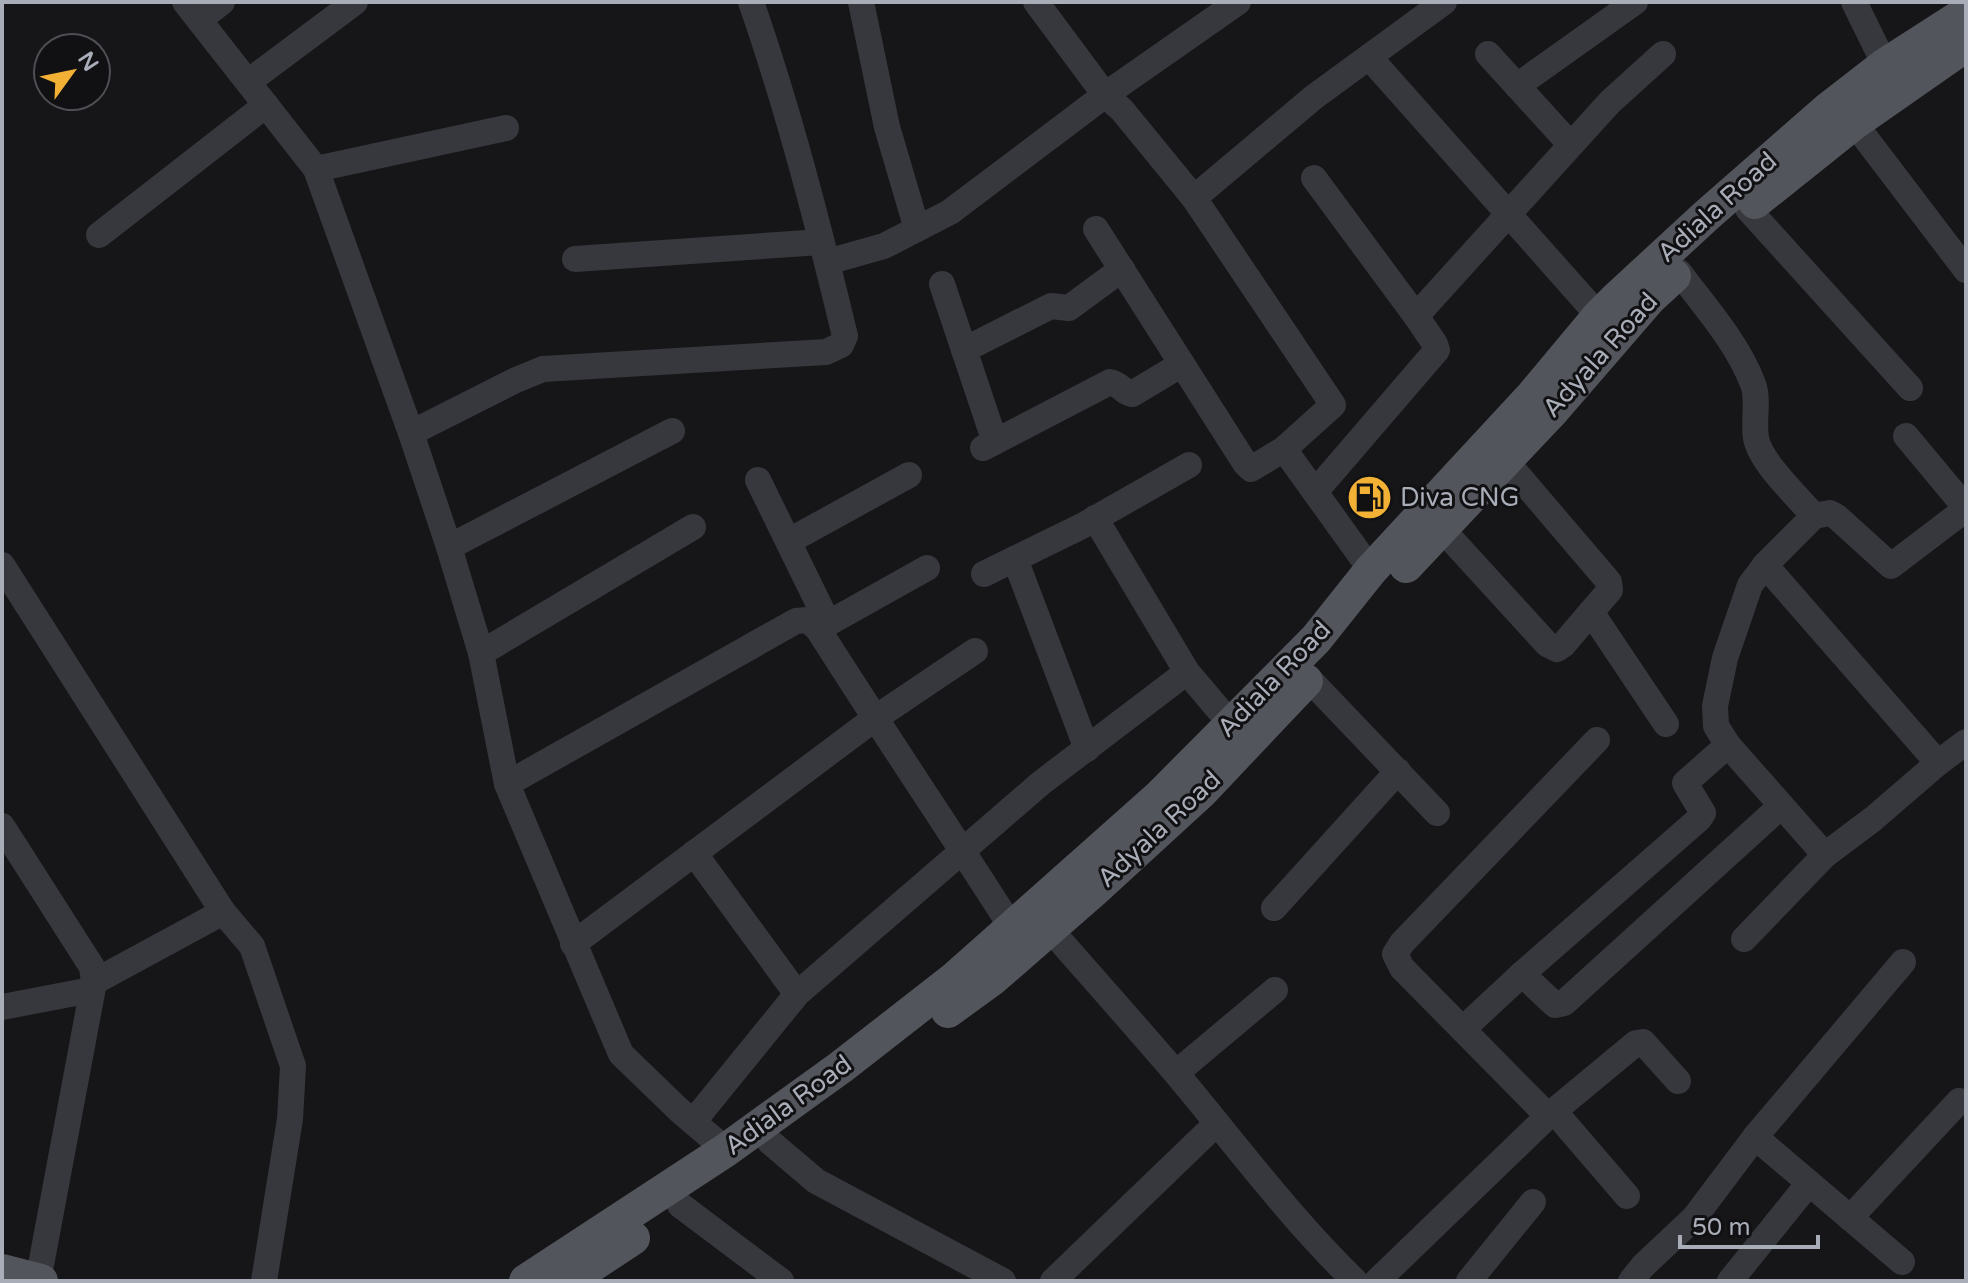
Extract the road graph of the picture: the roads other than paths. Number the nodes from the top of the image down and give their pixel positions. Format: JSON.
{"nodes":[{"id":1,"x":222,"y":2,"type":"edge"},
{"id":2,"x":355,"y":2,"type":"edge"},
{"id":3,"x":751,"y":2,"type":"edge"},
{"id":4,"x":861,"y":2,"type":"edge"},
{"id":5,"x":1036,"y":2,"type":"edge"},
{"id":6,"x":1238,"y":2,"type":"edge"},
{"id":7,"x":1444,"y":2,"type":"edge"},
{"id":8,"x":1635,"y":2,"type":"edge"},
{"id":9,"x":1854,"y":2,"type":"edge"},
{"id":10,"x":192,"y":11,"type":"edge"},
{"id":11,"x":1966,"y":13,"type":"edge"},
{"id":12,"x":1966,"y":45,"type":"edge"},
{"id":13,"x":1488,"y":54,"type":"dead end"},
{"id":14,"x":1663,"y":54,"type":"dead end"},
{"id":15,"x":1369,"y":57,"type":"junction"},
{"id":16,"x":1885,"y":65,"type":"junction"},
{"id":17,"x":248,"y":82,"type":"junction"},
{"id":18,"x":1517,"y":86,"type":"junction"},
{"id":19,"x":1105,"y":95,"type":"junction"},
{"id":20,"x":266,"y":105,"type":"junction"},
{"id":21,"x":1854,"y":123,"type":"junction"},
{"id":22,"x":506,"y":128,"type":"dead end"},
{"id":23,"x":1570,"y":144,"type":"junction"},
{"id":24,"x":316,"y":169,"type":"junction"},
{"id":25,"x":1314,"y":178,"type":"dead end"},
{"id":26,"x":1194,"y":198,"type":"junction"},
{"id":27,"x":1748,"y":209,"type":"junction"},
{"id":28,"x":1509,"y":214,"type":"junction"},
{"id":29,"x":917,"y":229,"type":"junction"},
{"id":30,"x":1096,"y":229,"type":"dead end"},
{"id":31,"x":99,"y":235,"type":"dead end"},
{"id":32,"x":824,"y":252,"type":"junction"},
{"id":33,"x":575,"y":259,"type":"dead end"},
{"id":34,"x":1122,"y":269,"type":"junction"},
{"id":35,"x":1966,"y":270,"type":"edge"},
{"id":36,"x":1679,"y":272,"type":"junction"},
{"id":37,"x":942,"y":284,"type":"dead end"},
{"id":38,"x":1416,"y":316,"type":"junction"},
{"id":39,"x":1599,"y":316,"type":"junction"},
{"id":40,"x":964,"y":350,"type":"junction"},
{"id":41,"x":1182,"y":364,"type":"junction"},
{"id":42,"x":1910,"y":388,"type":"dead end"},
{"id":43,"x":672,"y":431,"type":"dead end"},
{"id":44,"x":411,"y":433,"type":"junction"},
{"id":45,"x":1906,"y":436,"type":"dead end"},
{"id":46,"x":1284,"y":449,"type":"junction"},
{"id":47,"x":1505,"y":460,"type":"junction"},
{"id":48,"x":1189,"y":465,"type":"dead end"},
{"id":49,"x":909,"y":475,"type":"dead end"},
{"id":50,"x":758,"y":480,"type":"dead end"},
{"id":51,"x":1315,"y":492,"type":"junction"},
{"id":52,"x":1814,"y":516,"type":"junction"},
{"id":53,"x":1963,"y":516,"type":"edge"},
{"id":54,"x":1095,"y":518,"type":"junction"},
{"id":55,"x":693,"y":527,"type":"dead end"},
{"id":56,"x":1441,"y":528,"type":"junction"},
{"id":57,"x":789,"y":541,"type":"junction"},
{"id":58,"x":449,"y":547,"type":"junction"},
{"id":59,"x":1015,"y":559,"type":"junction"},
{"id":60,"x":2,"y":565,"type":"edge"},
{"id":61,"x":1765,"y":565,"type":"junction"},
{"id":62,"x":927,"y":568,"type":"dead end"},
{"id":63,"x":1371,"y":570,"type":"junction"},
{"id":64,"x":984,"y":574,"type":"dead end"},
{"id":65,"x":1591,"y":612,"type":"junction"},
{"id":66,"x":823,"y":626,"type":"junction"},
{"id":67,"x":975,"y":651,"type":"dead end"},
{"id":68,"x":481,"y":653,"type":"junction"},
{"id":69,"x":1187,"y":672,"type":"junction"},
{"id":70,"x":1308,"y":678,"type":"junction"},
{"id":71,"x":874,"y":719,"type":"junction"},
{"id":72,"x":1231,"y":724,"type":"junction"},
{"id":73,"x":1666,"y":724,"type":"dead end"},
{"id":74,"x":1597,"y":740,"type":"dead end"},
{"id":75,"x":1966,"y":742,"type":"edge"},
{"id":76,"x":1728,"y":745,"type":"junction"},
{"id":77,"x":1087,"y":749,"type":"junction"},
{"id":78,"x":1938,"y":763,"type":"junction"},
{"id":79,"x":1398,"y":771,"type":"junction"},
{"id":80,"x":507,"y":784,"type":"junction"},
{"id":81,"x":1781,"y":806,"type":"junction"},
{"id":82,"x":1437,"y":813,"type":"dead end"},
{"id":83,"x":2,"y":826,"type":"edge"},
{"id":84,"x":963,"y":851,"type":"junction"},
{"id":85,"x":694,"y":853,"type":"junction"},
{"id":86,"x":1825,"y":855,"type":"junction"},
{"id":87,"x":1274,"y":908,"type":"dead end"},
{"id":88,"x":223,"y":912,"type":"junction"},
{"id":89,"x":1012,"y":928,"type":"junction"},
{"id":90,"x":1049,"y":928,"type":"junction"},
{"id":91,"x":1744,"y":939,"type":"dead end"},
{"id":92,"x":573,"y":944,"type":"junction"},
{"id":93,"x":1903,"y":962,"type":"dead end"},
{"id":94,"x":1522,"y":974,"type":"junction"},
{"id":95,"x":93,"y":986,"type":"junction"},
{"id":96,"x":1275,"y":990,"type":"dead end"},
{"id":97,"x":797,"y":994,"type":"junction"},
{"id":98,"x":2,"y":1007,"type":"edge"},
{"id":99,"x":1463,"y":1029,"type":"junction"},
{"id":100,"x":1176,"y":1073,"type":"junction"},
{"id":101,"x":1678,"y":1081,"type":"dead end"},
{"id":102,"x":1959,"y":1101,"type":"dead end"},
{"id":103,"x":1551,"y":1113,"type":"junction"},
{"id":104,"x":693,"y":1122,"type":"junction"},
{"id":105,"x":1216,"y":1124,"type":"junction"},
{"id":106,"x":1755,"y":1137,"type":"junction"},
{"id":107,"x":770,"y":1142,"type":"junction"},
{"id":108,"x":726,"y":1150,"type":"junction"},
{"id":109,"x":1809,"y":1183,"type":"junction"},
{"id":110,"x":1627,"y":1196,"type":"dead end"},
{"id":111,"x":1533,"y":1202,"type":"dead end"},
{"id":112,"x":680,"y":1205,"type":"junction"},
{"id":113,"x":1850,"y":1218,"type":"junction"},
{"id":114,"x":1902,"y":1262,"type":"dead end"},
{"id":115,"x":2,"y":1271,"type":"edge"},
{"id":116,"x":580,"y":1277,"type":"edge"},
{"id":117,"x":39,"y":1281,"type":"edge"},
{"id":118,"x":264,"y":1281,"type":"edge"},
{"id":119,"x":526,"y":1281,"type":"edge"},
{"id":120,"x":781,"y":1281,"type":"edge"},
{"id":121,"x":1003,"y":1281,"type":"edge"},
{"id":122,"x":1053,"y":1281,"type":"edge"},
{"id":123,"x":1355,"y":1281,"type":"edge"},
{"id":124,"x":1377,"y":1281,"type":"edge"},
{"id":125,"x":1469,"y":1281,"type":"edge"},
{"id":126,"x":1631,"y":1281,"type":"edge"},
{"id":127,"x":1730,"y":1281,"type":"edge"}],
"edges":[{"from":1,"to":10,"type":"street"},
{"from":2,"to":17,"type":"street"},
{"from":3,"to":32,"type":"street"},
{"from":4,"to":29,"type":"street"},
{"from":5,"to":19,"type":"street"},
{"from":6,"to":19,"type":"street"},
{"from":7,"to":15,"type":"street"},
{"from":8,"to":18,"type":"street"},
{"from":9,"to":16,"type":"street"},
{"from":10,"to":17,"type":"street"},
{"from":11,"to":16,"type":"main road","name":"Adiala Road"},
{"from":12,"to":21,"type":"main road","name":"Adyala Road"},
{"from":13,"to":18,"type":"street"},
{"from":14,"to":23,"type":"street"},
{"from":15,"to":26,"type":"street"},
{"from":15,"to":28,"type":"street"},
{"from":16,"to":39,"type":"main road","name":"Adiala Road"},
{"from":17,"to":20,"type":"street"},
{"from":18,"to":23,"type":"street"},
{"from":19,"to":26,"type":"street"},
{"from":19,"to":29,"type":"street"},
{"from":20,"to":24,"type":"street"},
{"from":20,"to":31,"type":"street"},
{"from":21,"to":27,"type":"main road","name":"Adyala Road"},
{"from":21,"to":35,"type":"street"},
{"from":22,"to":24,"type":"street"},
{"from":23,"to":28,"type":"street"},
{"from":24,"to":44,"type":"street"},
{"from":25,"to":38,"type":"street"},
{"from":26,"to":46,"type":"street"},
{"from":27,"to":36,"type":"main road","name":"Adyala Road"},
{"from":27,"to":42,"type":"street"},
{"from":28,"to":38,"type":"street"},
{"from":28,"to":39,"type":"street"},
{"from":29,"to":32,"type":"street"},
{"from":30,"to":34,"type":"street"},
{"from":32,"to":33,"type":"street"},
{"from":32,"to":44,"type":"street"},
{"from":34,"to":40,"type":"street"},
{"from":34,"to":41,"type":"street"},
{"from":36,"to":47,"type":"main road","name":"Adyala Road"},
{"from":36,"to":52,"type":"street"},
{"from":37,"to":40,"type":"street"},
{"from":38,"to":51,"type":"street"},
{"from":39,"to":63,"type":"main road","name":"Adiala Road"},
{"from":40,"to":41,"type":"street"},
{"from":41,"to":46,"type":"street"},
{"from":43,"to":58,"type":"street"},
{"from":44,"to":58,"type":"street"},
{"from":45,"to":53,"type":"street"},
{"from":46,"to":51,"type":"street"},
{"from":47,"to":56,"type":"main road","name":"Adyala Road"},
{"from":47,"to":65,"type":"street"},
{"from":48,"to":54,"type":"street"},
{"from":49,"to":57,"type":"street"},
{"from":50,"to":57,"type":"street"},
{"from":51,"to":63,"type":"street"},
{"from":52,"to":53,"type":"street"},
{"from":52,"to":61,"type":"street"},
{"from":54,"to":59,"type":"street"},
{"from":54,"to":69,"type":"street"},
{"from":55,"to":68,"type":"street"},
{"from":56,"to":65,"type":"street"},
{"from":56,"to":70,"type":"main road","name":"Adyala Road"},
{"from":57,"to":66,"type":"street"},
{"from":58,"to":68,"type":"street"},
{"from":59,"to":64,"type":"street"},
{"from":59,"to":77,"type":"street"},
{"from":60,"to":88,"type":"street"},
{"from":61,"to":76,"type":"street"},
{"from":61,"to":78,"type":"street"},
{"from":62,"to":66,"type":"street"},
{"from":63,"to":72,"type":"main road","name":"Adiala Road"},
{"from":65,"to":73,"type":"street"},
{"from":66,"to":71,"type":"street"},
{"from":66,"to":80,"type":"street"},
{"from":67,"to":71,"type":"street"},
{"from":68,"to":80,"type":"street"},
{"from":69,"to":72,"type":"street"},
{"from":69,"to":77,"type":"street"},
{"from":70,"to":79,"type":"street"},
{"from":70,"to":90,"type":"main road","name":"Adyala Road"},
{"from":71,"to":84,"type":"street"},
{"from":71,"to":85,"type":"street"},
{"from":72,"to":89,"type":"main road","name":"Adiala Road"},
{"from":74,"to":99,"type":"street"},
{"from":75,"to":78,"type":"street"},
{"from":76,"to":81,"type":"street"},
{"from":76,"to":94,"type":"street"},
{"from":77,"to":84,"type":"street"},
{"from":78,"to":86,"type":"street"},
{"from":79,"to":82,"type":"street"},
{"from":79,"to":87,"type":"street"},
{"from":80,"to":92,"type":"street"},
{"from":81,"to":86,"type":"street"},
{"from":81,"to":94,"type":"street"},
{"from":83,"to":95,"type":"street"},
{"from":84,"to":89,"type":"street"},
{"from":84,"to":97,"type":"street"},
{"from":85,"to":92,"type":"street"},
{"from":85,"to":97,"type":"street"},
{"from":86,"to":91,"type":"street"},
{"from":88,"to":95,"type":"street"},
{"from":88,"to":118,"type":"street"},
{"from":89,"to":108,"type":"main road","name":"Adiala Road"},
{"from":90,"to":100,"type":"street"},
{"from":90,"to":107,"type":"main road","name":"Adyala Road"},
{"from":92,"to":104,"type":"street"},
{"from":93,"to":106,"type":"street"},
{"from":94,"to":99,"type":"street"},
{"from":95,"to":98,"type":"street"},
{"from":95,"to":117,"type":"street"},
{"from":96,"to":100,"type":"street"},
{"from":97,"to":104,"type":"street"},
{"from":99,"to":103,"type":"street"},
{"from":100,"to":105,"type":"street"},
{"from":101,"to":103,"type":"street"},
{"from":102,"to":113,"type":"street"},
{"from":103,"to":110,"type":"street"},
{"from":103,"to":124,"type":"street"},
{"from":104,"to":108,"type":"street"},
{"from":105,"to":122,"type":"street"},
{"from":105,"to":123,"type":"street"},
{"from":106,"to":109,"type":"street"},
{"from":106,"to":126,"type":"street"},
{"from":107,"to":112,"type":"main road","name":"Adyala Road"},
{"from":107,"to":121,"type":"street"},
{"from":108,"to":119,"type":"main road","name":"Adiala Road"},
{"from":109,"to":113,"type":"street"},
{"from":109,"to":127,"type":"street"},
{"from":111,"to":125,"type":"street"},
{"from":112,"to":116,"type":"main road","name":"Adyala Road"},
{"from":112,"to":120,"type":"street"},
{"from":113,"to":114,"type":"street"},
{"from":115,"to":117,"type":"main road"}]}
